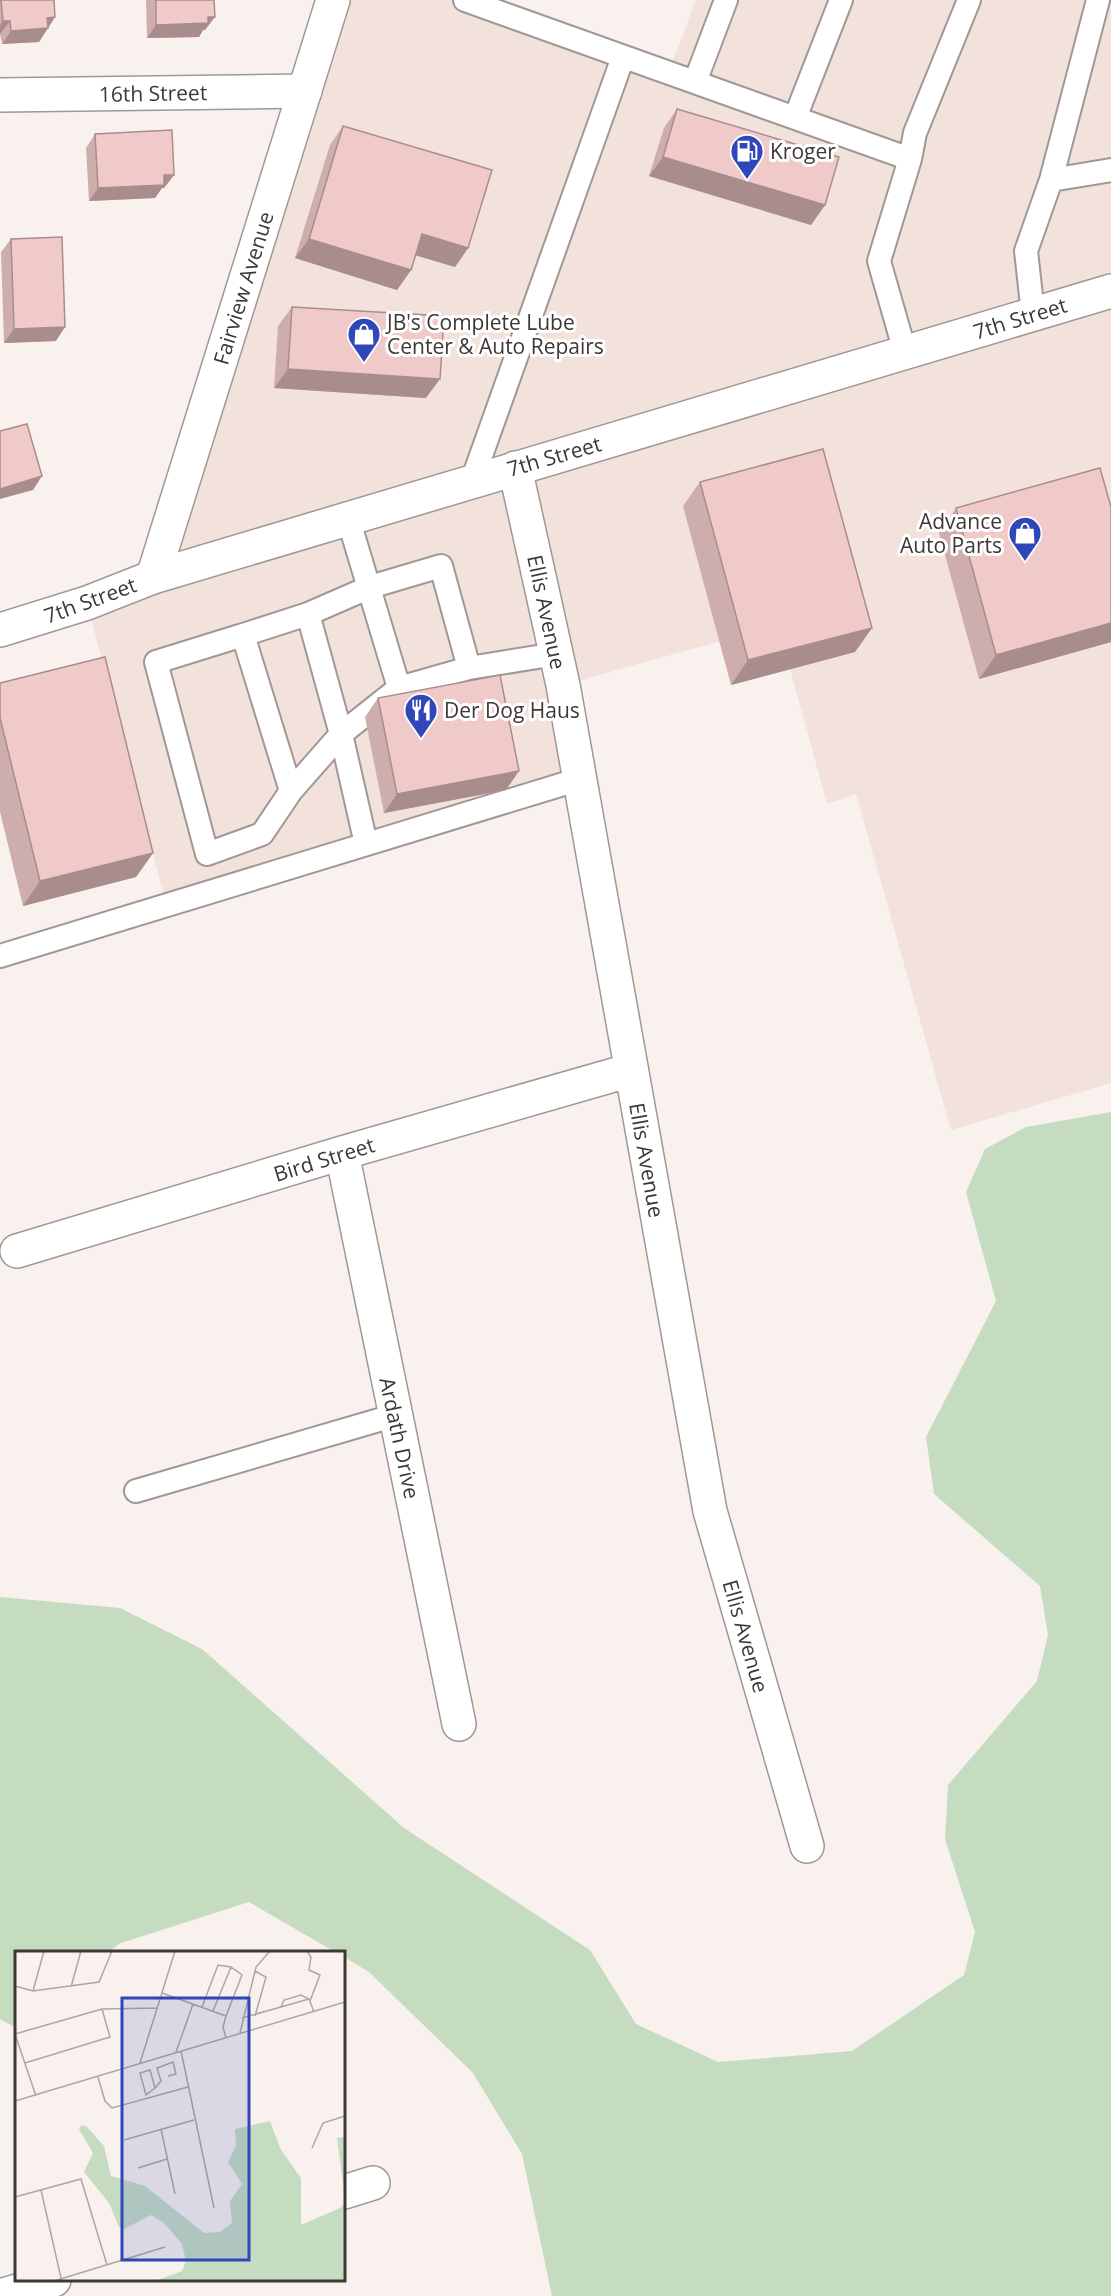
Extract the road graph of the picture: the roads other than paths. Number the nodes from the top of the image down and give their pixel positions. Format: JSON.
{"nodes":[{"id":1,"x":333,"y":0,"type":"edge"},
{"id":2,"x":465,"y":0,"type":"edge"},
{"id":3,"x":726,"y":0,"type":"edge"},
{"id":4,"x":842,"y":0,"type":"edge"},
{"id":5,"x":969,"y":0,"type":"edge"},
{"id":6,"x":1098,"y":0,"type":"edge"},
{"id":7,"x":623,"y":57,"type":"junction"},
{"id":8,"x":695,"y":82,"type":"junction"},
{"id":9,"x":305,"y":91,"type":"junction"},
{"id":10,"x":0,"y":95,"type":"edge"},
{"id":11,"x":795,"y":117,"type":"junction"},
{"id":12,"x":910,"y":159,"type":"junction"},
{"id":13,"x":1111,"y":170,"type":"edge"},
{"id":14,"x":1051,"y":180,"type":"junction"},
{"id":15,"x":1111,"y":291,"type":"edge"},
{"id":16,"x":1033,"y":314,"type":"junction"},
{"id":17,"x":905,"y":352,"type":"junction"},
{"id":18,"x":515,"y":468,"type":"junction"},
{"id":19,"x":472,"y":481,"type":"junction"},
{"id":20,"x":348,"y":518,"type":"junction"},
{"id":21,"x":153,"y":577,"type":"junction"},
{"id":22,"x":370,"y":587,"type":"junction"},
{"id":23,"x":308,"y":614,"type":"junction"},
{"id":24,"x":0,"y":630,"type":"edge"},
{"id":25,"x":243,"y":635,"type":"junction"},
{"id":26,"x":556,"y":654,"type":"junction"},
{"id":27,"x":469,"y":668,"type":"junction"},
{"id":28,"x":399,"y":688,"type":"junction"},
{"id":29,"x":341,"y":734,"type":"junction"},
{"id":30,"x":580,"y":779,"type":"junction"},
{"id":31,"x":291,"y":791,"type":"junction"},
{"id":32,"x":366,"y":844,"type":"junction"},
{"id":33,"x":0,"y":956,"type":"edge"},
{"id":34,"x":631,"y":1070,"type":"junction"},
{"id":35,"x":342,"y":1153,"type":"junction"},
{"id":36,"x":17,"y":1251,"type":"dead end"},
{"id":37,"x":396,"y":1415,"type":"junction"},
{"id":38,"x":136,"y":1491,"type":"dead end"},
{"id":39,"x":459,"y":1724,"type":"dead end"},
{"id":40,"x":807,"y":1846,"type":"dead end"},
{"id":41,"x":51,"y":2281,"type":"edge"},
{"id":42,"x":0,"y":2296,"type":"edge"}],
"edges":[{"from":1,"to":9,"type":"street","name":"Fairview Avenue"},
{"from":2,"to":7,"type":"lane"},
{"from":3,"to":8,"type":"lane"},
{"from":4,"to":11,"type":"lane"},
{"from":5,"to":12,"type":"lane"},
{"from":6,"to":14,"type":"lane"},
{"from":7,"to":8,"type":"lane"},
{"from":7,"to":19,"type":"lane"},
{"from":8,"to":11,"type":"lane"},
{"from":9,"to":10,"type":"street","name":"16th Street"},
{"from":9,"to":21,"type":"street","name":"Fairview Avenue"},
{"from":11,"to":12,"type":"lane"},
{"from":12,"to":17,"type":"lane"},
{"from":13,"to":14,"type":"lane"},
{"from":14,"to":16,"type":"lane"},
{"from":15,"to":16,"type":"street","name":"7th Street"},
{"from":16,"to":17,"type":"street","name":"7th Street"},
{"from":17,"to":18,"type":"street","name":"7th Street"},
{"from":18,"to":19,"type":"street","name":"7th Street"},
{"from":18,"to":26,"type":"street","name":"Ellis Avenue"},
{"from":19,"to":20,"type":"street","name":"7th Street"},
{"from":20,"to":21,"type":"street","name":"7th Street"},
{"from":20,"to":22,"type":"lane"},
{"from":21,"to":24,"type":"street","name":"7th Street"},
{"from":22,"to":23,"type":"lane"},
{"from":22,"to":27,"type":"lane"},
{"from":22,"to":28,"type":"lane"},
{"from":23,"to":25,"type":"lane"},
{"from":23,"to":29,"type":"lane"},
{"from":25,"to":31,"type":"lane"},
{"from":25,"to":31,"type":"lane"},
{"from":26,"to":27,"type":"lane"},
{"from":26,"to":30,"type":"street","name":"Ellis Avenue"},
{"from":27,"to":28,"type":"lane"},
{"from":28,"to":29,"type":"lane"},
{"from":29,"to":31,"type":"lane"},
{"from":29,"to":32,"type":"lane"},
{"from":30,"to":32,"type":"lane"},
{"from":30,"to":34,"type":"street","name":"Ellis Avenue"},
{"from":32,"to":33,"type":"lane"},
{"from":34,"to":35,"type":"street","name":"Bird Street"},
{"from":34,"to":40,"type":"street","name":"Ellis Avenue"},
{"from":35,"to":36,"type":"street","name":"Bird Street"},
{"from":35,"to":37,"type":"street","name":"Ardath Drive"},
{"from":37,"to":38,"type":"lane"},
{"from":37,"to":39,"type":"street","name":"Ardath Drive"},
{"from":41,"to":42,"type":"street"}]}
